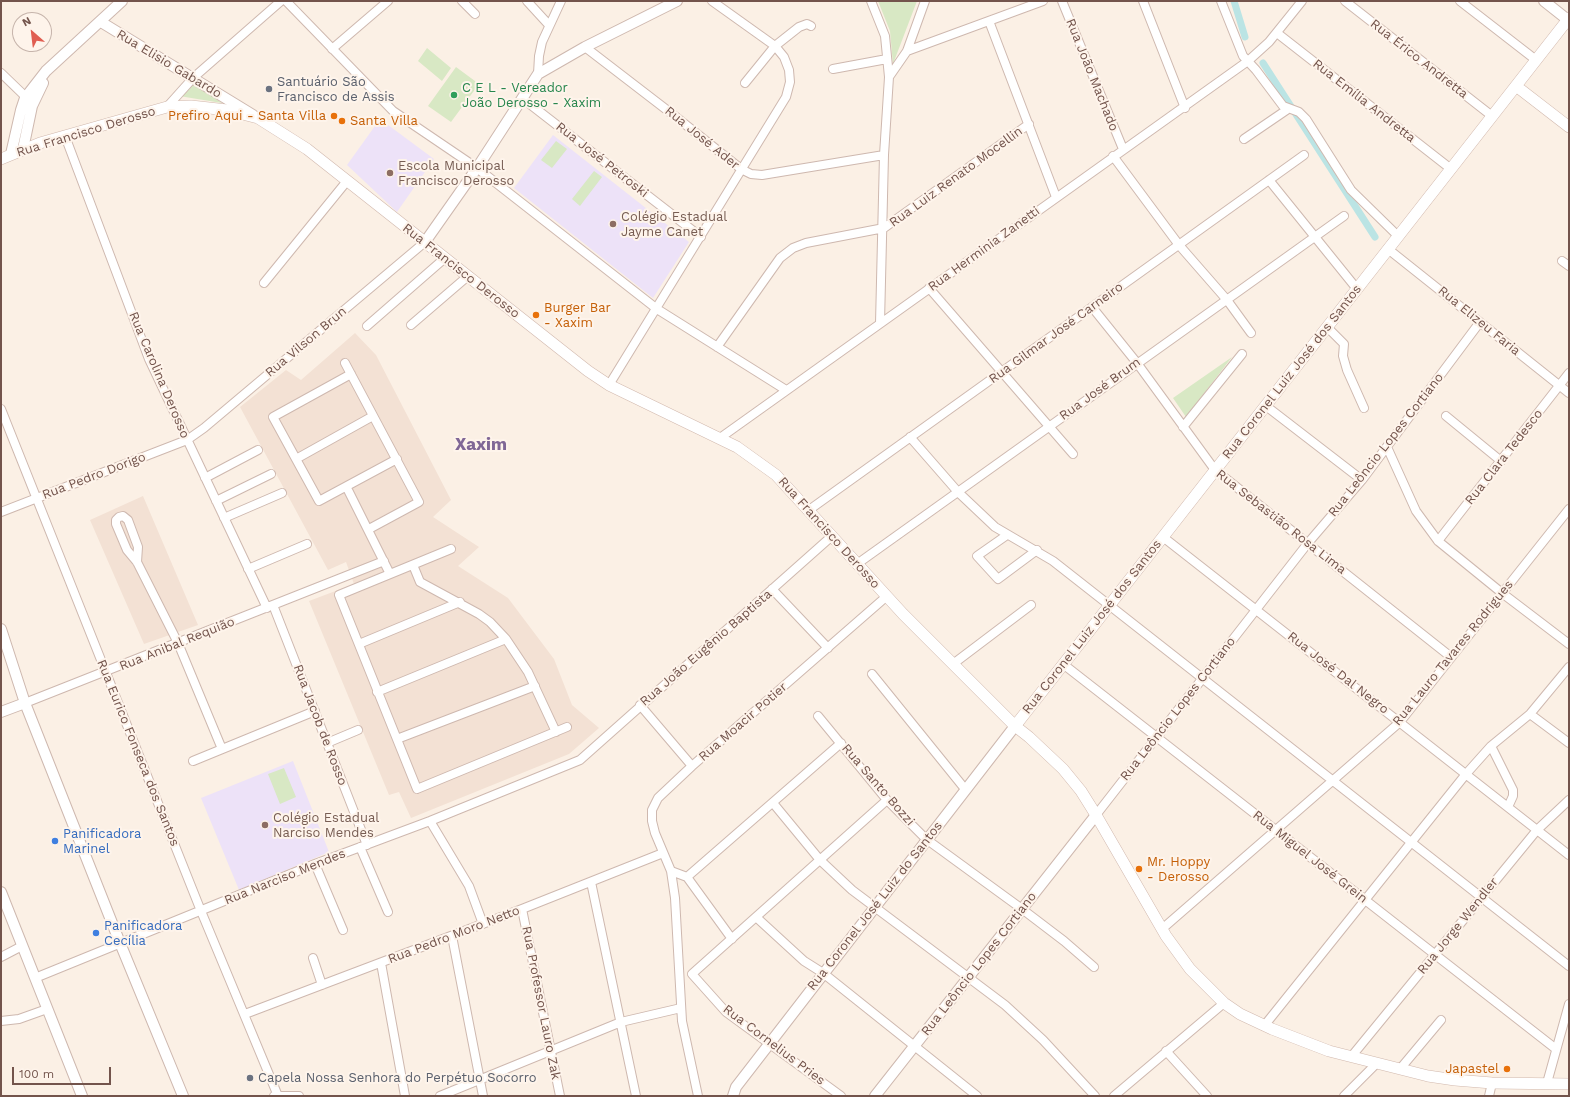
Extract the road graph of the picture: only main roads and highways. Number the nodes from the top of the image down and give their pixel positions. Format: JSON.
{"nodes":[{"id":1,"x":1568,"y":19,"type":"edge"},
{"id":2,"x":1516,"y":86,"type":"junction"},
{"id":3,"x":1569,"y":128,"type":"edge"},
{"id":4,"x":1,"y":160,"type":"edge"},
{"id":5,"x":1015,"y":726,"type":"junction"},
{"id":6,"x":1569,"y":1084,"type":"edge"}],
"edges":[{"from":1,"to":2,"type":"main road","name":"Rua Coronel Luiz José dos Santos"},
{"from":2,"to":3,"type":"main road"},
{"from":2,"to":5,"type":"main road","name":"Rua Coronel Luiz José dos Santos"},
{"from":4,"to":5,"type":"main road","name":"Rua Francisco Derosso"},
{"from":5,"to":6,"type":"main road","name":"Rua Francisco Derosso"}]}
